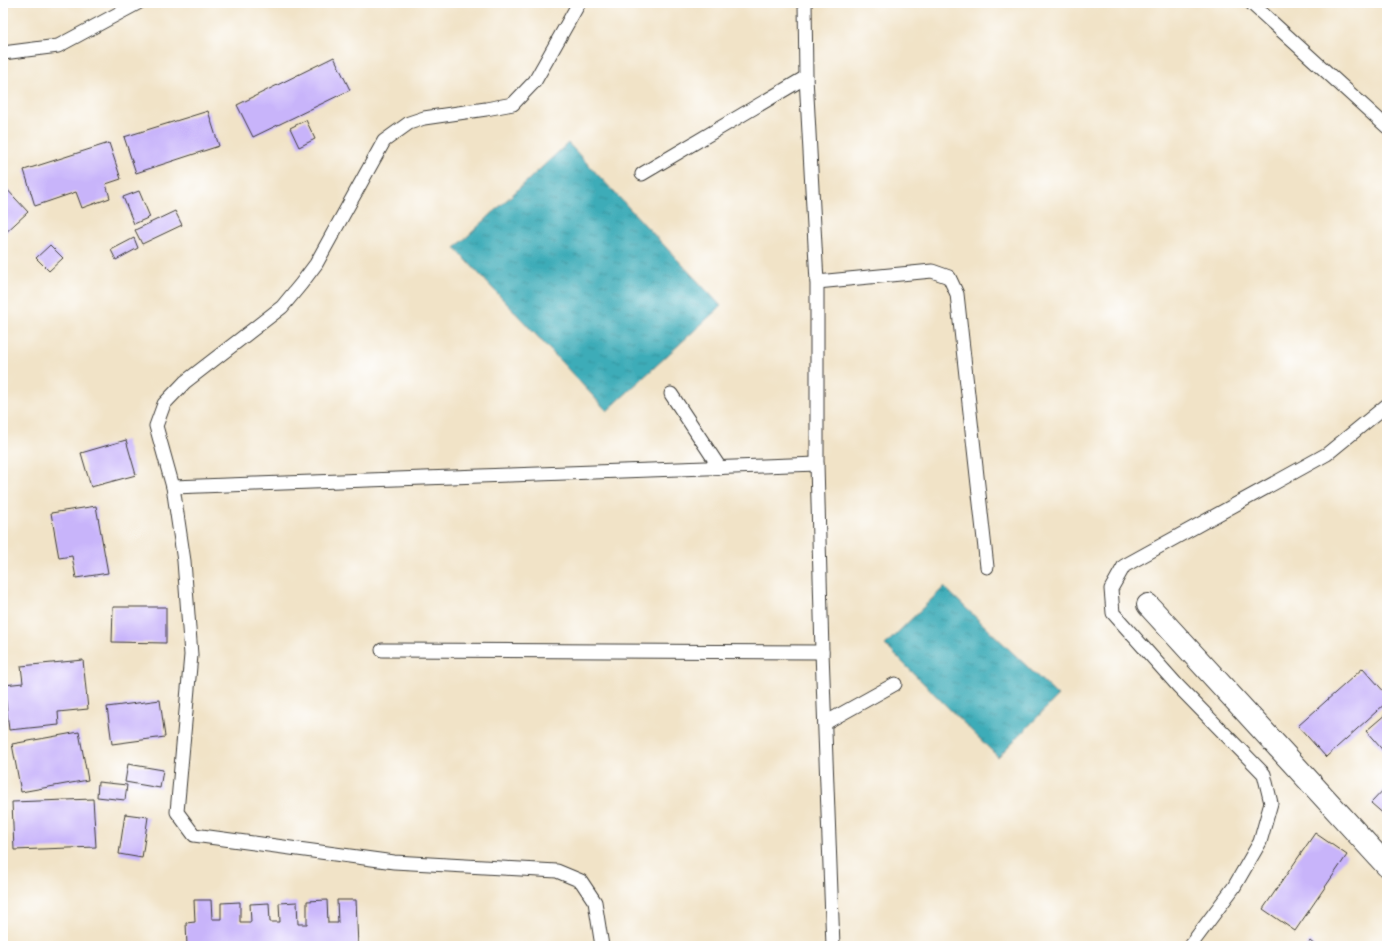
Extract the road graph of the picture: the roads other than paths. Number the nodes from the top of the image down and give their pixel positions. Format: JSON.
{"nodes":[{"id":1,"x":138,"y":3,"type":"edge"},
{"id":2,"x":579,"y":3,"type":"edge"},
{"id":3,"x":805,"y":3,"type":"edge"},
{"id":4,"x":1252,"y":3,"type":"edge"},
{"id":5,"x":3,"y":53,"type":"edge"},
{"id":6,"x":806,"y":77,"type":"junction"},
{"id":7,"x":1387,"y":127,"type":"edge"},
{"id":8,"x":642,"y":174,"type":"dead end"},
{"id":9,"x":817,"y":282,"type":"junction"},
{"id":10,"x":671,"y":394,"type":"dead end"},
{"id":11,"x":1387,"y":405,"type":"edge"},
{"id":12,"x":817,"y":464,"type":"junction"},
{"id":13,"x":720,"y":468,"type":"junction"},
{"id":14,"x":172,"y":487,"type":"junction"},
{"id":15,"x":987,"y":567,"type":"dead end"},
{"id":16,"x":1148,"y":605,"type":"dead end"},
{"id":17,"x":382,"y":650,"type":"dead end"},
{"id":18,"x":822,"y":652,"type":"junction"},
{"id":19,"x":895,"y":684,"type":"dead end"},
{"id":20,"x":825,"y":723,"type":"junction"},
{"id":21,"x":1387,"y":866,"type":"edge"},
{"id":22,"x":602,"y":946,"type":"edge"},
{"id":23,"x":833,"y":946,"type":"edge"},
{"id":24,"x":1190,"y":946,"type":"edge"}],
"edges":[{"from":1,"to":5,"type":"lane"},
{"from":2,"to":14,"type":"lane"},
{"from":3,"to":6,"type":"lane"},
{"from":4,"to":7,"type":"lane"},
{"from":6,"to":8,"type":"lane"},
{"from":6,"to":9,"type":"lane"},
{"from":9,"to":12,"type":"lane"},
{"from":9,"to":15,"type":"lane"},
{"from":10,"to":13,"type":"lane"},
{"from":11,"to":24,"type":"lane"},
{"from":12,"to":13,"type":"lane"},
{"from":12,"to":18,"type":"lane"},
{"from":13,"to":14,"type":"lane"},
{"from":14,"to":22,"type":"lane"},
{"from":16,"to":21,"type":"street"},
{"from":17,"to":18,"type":"lane"},
{"from":18,"to":20,"type":"lane"},
{"from":19,"to":20,"type":"lane"},
{"from":20,"to":23,"type":"lane"}]}
